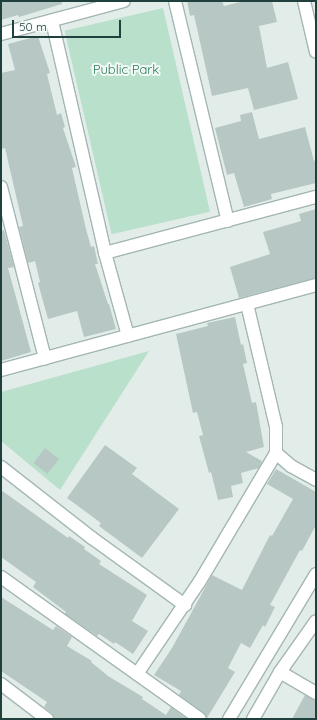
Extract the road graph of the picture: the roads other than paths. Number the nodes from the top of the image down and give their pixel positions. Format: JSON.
{"nodes":[{"id":1,"x":124,"y":1,"type":"edge"},
{"id":2,"x":175,"y":1,"type":"edge"},
{"id":3,"x":304,"y":1,"type":"edge"},
{"id":4,"x":52,"y":20,"type":"junction"},
{"id":5,"x":1,"y":34,"type":"edge"},
{"id":6,"x":316,"y":52,"type":"edge"},
{"id":7,"x":1,"y":187,"type":"edge"},
{"id":8,"x":316,"y":197,"type":"edge"},
{"id":9,"x":228,"y":220,"type":"junction"},
{"id":10,"x":105,"y":253,"type":"junction"},
{"id":11,"x":316,"y":285,"type":"edge"},
{"id":12,"x":247,"y":304,"type":"junction"},
{"id":13,"x":128,"y":336,"type":"junction"},
{"id":14,"x":45,"y":358,"type":"junction"},
{"id":15,"x":1,"y":370,"type":"edge"},
{"id":16,"x":276,"y":453,"type":"junction"},
{"id":17,"x":1,"y":467,"type":"edge"},
{"id":18,"x":316,"y":480,"type":"edge"},
{"id":19,"x":316,"y":574,"type":"edge"},
{"id":20,"x":1,"y":577,"type":"edge"},
{"id":21,"x":185,"y":604,"type":"junction"},
{"id":22,"x":316,"y":621,"type":"edge"},
{"id":23,"x":280,"y":672,"type":"junction"},
{"id":24,"x":137,"y":674,"type":"junction"},
{"id":25,"x":1,"y":684,"type":"edge"},
{"id":26,"x":316,"y":693,"type":"edge"},
{"id":27,"x":47,"y":719,"type":"edge"},
{"id":28,"x":200,"y":719,"type":"edge"},
{"id":29,"x":229,"y":719,"type":"edge"},
{"id":30,"x":253,"y":719,"type":"edge"}],
"edges":[{"from":1,"to":4,"type":"street"},
{"from":2,"to":9,"type":"street"},
{"from":3,"to":6,"type":"street"},
{"from":4,"to":5,"type":"street"},
{"from":4,"to":10,"type":"street"},
{"from":7,"to":14,"type":"street"},
{"from":8,"to":9,"type":"street"},
{"from":9,"to":10,"type":"street"},
{"from":10,"to":13,"type":"street"},
{"from":11,"to":12,"type":"street"},
{"from":12,"to":13,"type":"street"},
{"from":12,"to":16,"type":"street"},
{"from":13,"to":14,"type":"street"},
{"from":14,"to":15,"type":"street"},
{"from":16,"to":18,"type":"street"},
{"from":16,"to":21,"type":"street"},
{"from":17,"to":21,"type":"street"},
{"from":19,"to":29,"type":"street"},
{"from":20,"to":24,"type":"street"},
{"from":21,"to":24,"type":"street"},
{"from":22,"to":23,"type":"street"},
{"from":23,"to":26,"type":"street"},
{"from":23,"to":30,"type":"street"},
{"from":24,"to":28,"type":"street"},
{"from":25,"to":27,"type":"street"}]}
